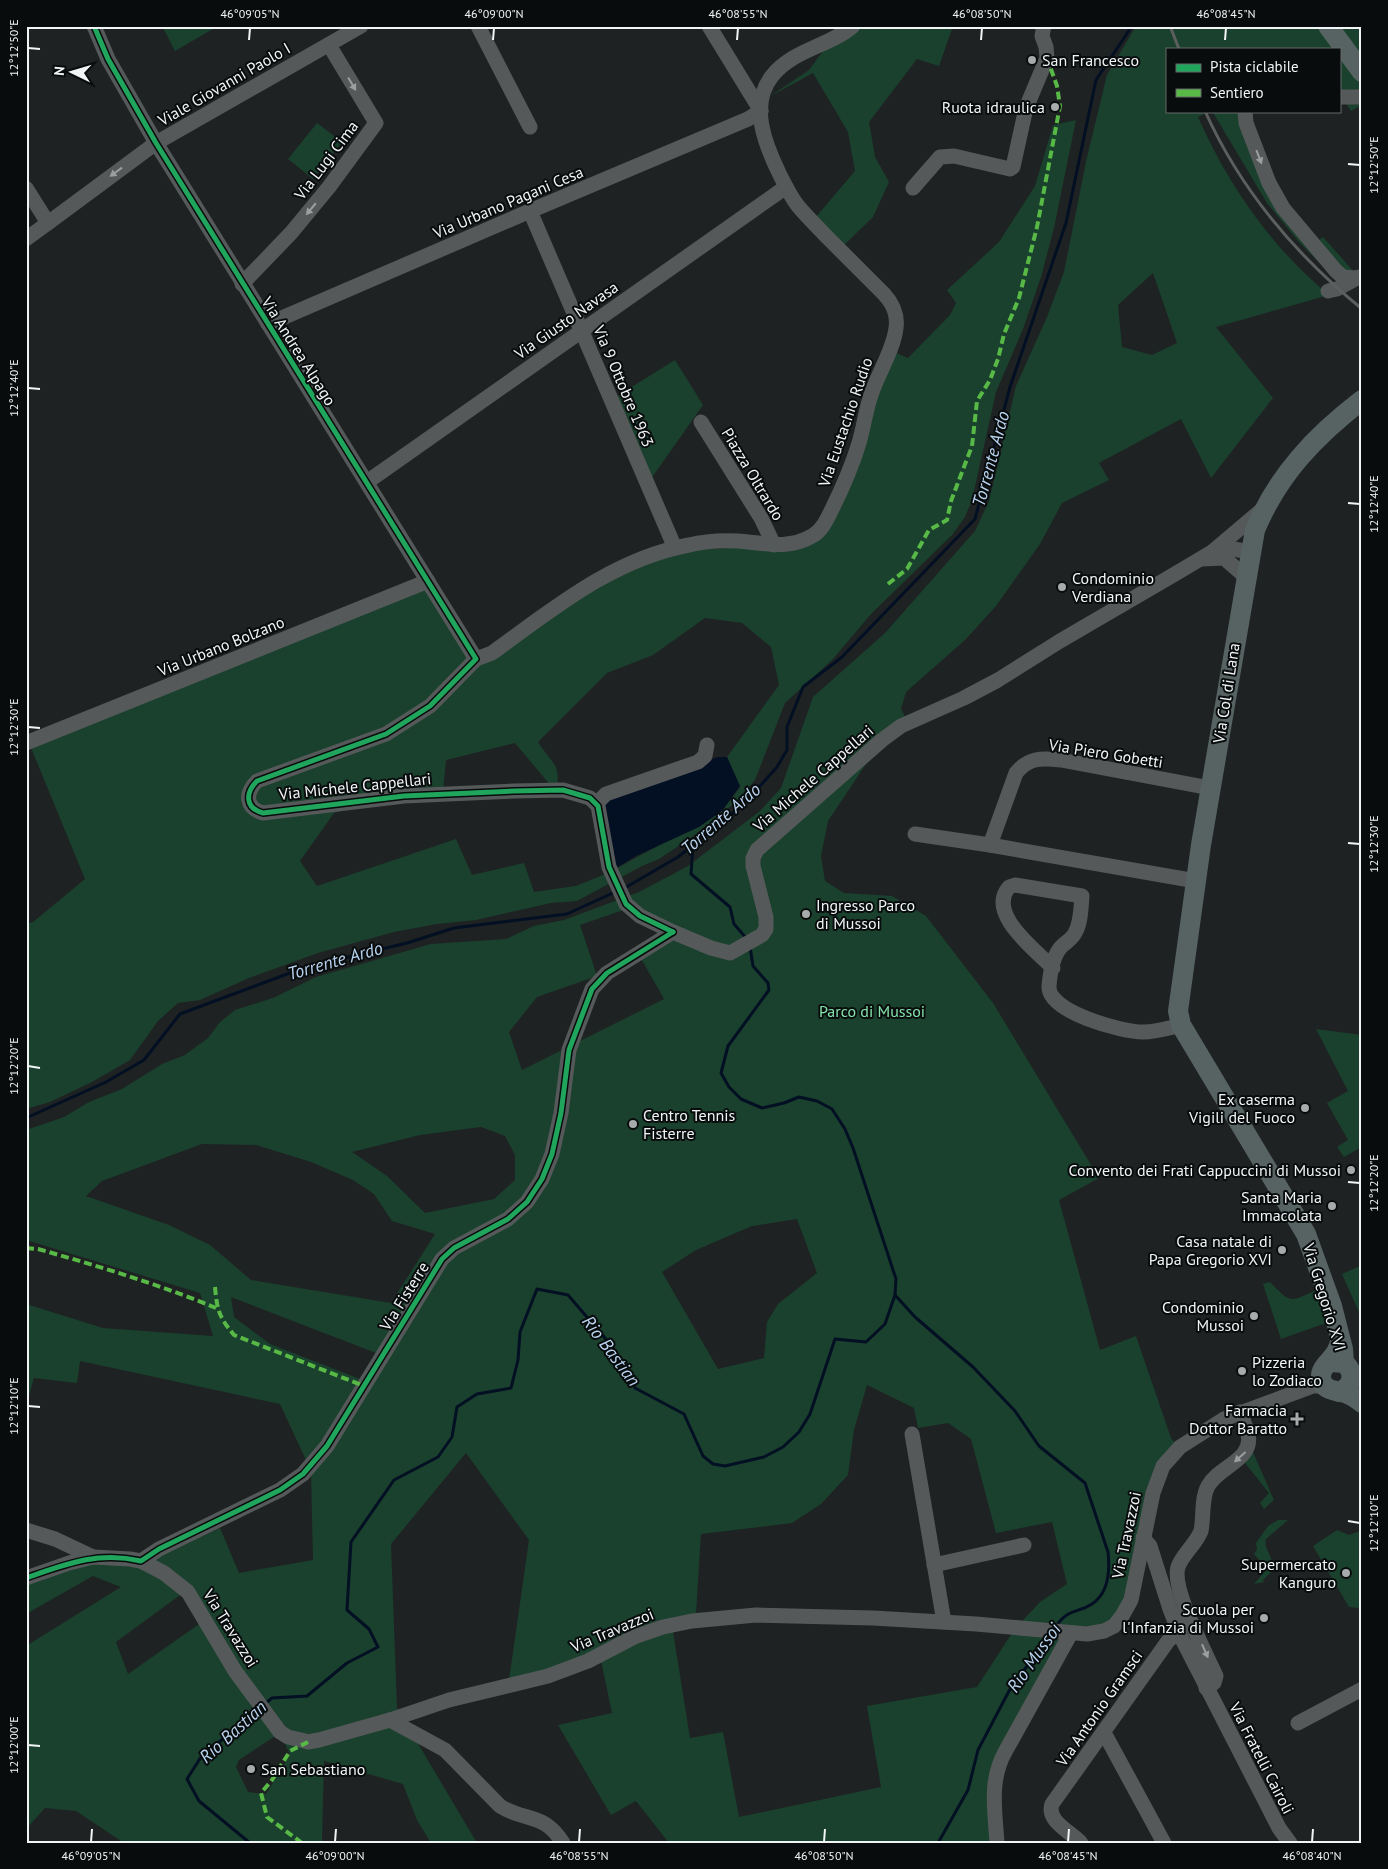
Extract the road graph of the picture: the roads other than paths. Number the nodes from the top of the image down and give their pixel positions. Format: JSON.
{"nodes":[{"id":1,"x":94,"y":26,"type":"edge"},
{"id":2,"x":361,"y":26,"type":"edge"},
{"id":3,"x":478,"y":26,"type":"edge"},
{"id":4,"x":709,"y":26,"type":"edge"},
{"id":5,"x":854,"y":26,"type":"edge"},
{"id":6,"x":1044,"y":26,"type":"edge"},
{"id":7,"x":1328,"y":26,"type":"edge"},
{"id":8,"x":329,"y":45,"type":"junction"},
{"id":9,"x":1362,"y":72,"type":"edge"},
{"id":10,"x":1340,"y":97,"type":"edge"},
{"id":11,"x":1361,"y":98,"type":"edge"},
{"id":12,"x":761,"y":111,"type":"junction"},
{"id":13,"x":1245,"y":112,"type":"edge"},
{"id":14,"x":530,"y":127,"type":"dead end"},
{"id":15,"x":156,"y":143,"type":"junction"},
{"id":16,"x":26,"y":188,"type":"edge"},
{"id":17,"x":786,"y":188,"type":"junction"},
{"id":18,"x":913,"y":188,"type":"dead end"},
{"id":19,"x":530,"y":211,"type":"junction"},
{"id":20,"x":48,"y":223,"type":"junction"},
{"id":21,"x":26,"y":239,"type":"edge"},
{"id":22,"x":1359,"y":276,"type":"edge"},
{"id":23,"x":242,"y":284,"type":"junction"},
{"id":24,"x":1328,"y":291,"type":"dead end"},
{"id":25,"x":268,"y":324,"type":"junction"},
{"id":26,"x":582,"y":330,"type":"junction"},
{"id":27,"x":1362,"y":400,"type":"edge"},
{"id":28,"x":701,"y":422,"type":"dead end"},
{"id":29,"x":367,"y":482,"type":"junction"},
{"id":30,"x":1265,"y":507,"type":"junction"},
{"id":31,"x":774,"y":545,"type":"junction"},
{"id":32,"x":675,"y":548,"type":"junction"},
{"id":33,"x":1250,"y":554,"type":"junction"},
{"id":34,"x":1214,"y":555,"type":"junction"},
{"id":35,"x":1246,"y":577,"type":"junction"},
{"id":36,"x":428,"y":581,"type":"junction"},
{"id":37,"x":476,"y":659,"type":"junction"},
{"id":38,"x":26,"y":743,"type":"edge"},
{"id":39,"x":708,"y":745,"type":"dead end"},
{"id":40,"x":1210,"y":788,"type":"junction"},
{"id":41,"x":597,"y":802,"type":"junction"},
{"id":42,"x":915,"y":834,"type":"dead end"},
{"id":43,"x":990,"y":845,"type":"junction"},
{"id":44,"x":1196,"y":881,"type":"junction"},
{"id":45,"x":673,"y":932,"type":"junction"},
{"id":46,"x":1053,"y":968,"type":"junction"},
{"id":47,"x":1181,"y":1026,"type":"junction"},
{"id":48,"x":1343,"y":1380,"type":"edge"},
{"id":49,"x":1362,"y":1403,"type":"edge"},
{"id":50,"x":1240,"y":1412,"type":"junction"},
{"id":51,"x":912,"y":1434,"type":"dead end"},
{"id":52,"x":26,"y":1530,"type":"edge"},
{"id":53,"x":1143,"y":1538,"type":"junction"},
{"id":54,"x":1024,"y":1545,"type":"dead end"},
{"id":55,"x":93,"y":1558,"type":"junction"},
{"id":56,"x":141,"y":1561,"type":"junction"},
{"id":57,"x":934,"y":1565,"type":"junction"},
{"id":58,"x":26,"y":1578,"type":"edge"},
{"id":59,"x":944,"y":1622,"type":"junction"},
{"id":60,"x":1179,"y":1631,"type":"junction"},
{"id":61,"x":1068,"y":1633,"type":"junction"},
{"id":62,"x":1206,"y":1688,"type":"junction"},
{"id":63,"x":1362,"y":1689,"type":"edge"},
{"id":64,"x":390,"y":1720,"type":"junction"},
{"id":65,"x":1298,"y":1723,"type":"dead end"},
{"id":66,"x":1102,"y":1733,"type":"junction"},
{"id":67,"x":563,"y":1843,"type":"edge"},
{"id":68,"x":997,"y":1843,"type":"edge"},
{"id":69,"x":1081,"y":1843,"type":"edge"},
{"id":70,"x":1164,"y":1843,"type":"edge"},
{"id":71,"x":1290,"y":1843,"type":"edge"}],
"edges":[{"from":1,"to":15,"type":"street","name":"Via Andrea Alpago"},
{"from":2,"to":8,"type":"street","name":"Viale Giovanni Paolo I"},
{"from":3,"to":14,"type":"street"},
{"from":4,"to":12,"type":"street"},
{"from":5,"to":12,"type":"street"},
{"from":6,"to":18,"type":"street"},
{"from":7,"to":9,"type":"main road"},
{"from":8,"to":15,"type":"street","name":"Viale Giovanni Paolo I"},
{"from":8,"to":23,"type":"street","name":"Via Lugi Cima","one_way":true},
{"from":10,"to":11,"type":"street"},
{"from":12,"to":17,"type":"street","name":"Via Eustachio Rudio"},
{"from":12,"to":19,"type":"street","name":"Via Urbano Pagani Cesa"},
{"from":13,"to":22,"type":"street","one_way":true},
{"from":15,"to":20,"type":"street","name":"Viale Giovanni Paolo I","one_way":true},
{"from":15,"to":23,"type":"street","name":"Via Andrea Alpago"},
{"from":16,"to":20,"type":"street"},
{"from":17,"to":26,"type":"street","name":"Via Giusto Navasa"},
{"from":17,"to":31,"type":"street","name":"Via Eustachio Rudio"},
{"from":19,"to":25,"type":"street","name":"Via Urbano Pagani Cesa"},
{"from":19,"to":26,"type":"street","name":"Via 9 Ottobre 1963"},
{"from":20,"to":21,"type":"street","name":"Viale Giovanni Paolo I"},
{"from":22,"to":24,"type":"street"},
{"from":23,"to":25,"type":"street","name":"Via Andrea Alpago"},
{"from":25,"to":29,"type":"street","name":"Via Andrea Alpago"},
{"from":26,"to":29,"type":"street","name":"Via Giusto Navasa"},
{"from":26,"to":32,"type":"street","name":"Via 9 Ottobre 1963"},
{"from":27,"to":30,"type":"main road","name":"Via Col di Lana"},
{"from":28,"to":31,"type":"street","name":"Piazza Oltrardo"},
{"from":29,"to":36,"type":"street","name":"Via Andrea Alpago"},
{"from":30,"to":33,"type":"main road","name":"Via Col di Lana"},
{"from":30,"to":34,"type":"street","name":"Via Michele Cappellari"},
{"from":31,"to":32,"type":"street","name":"Via Eustachio Rudio"},
{"from":32,"to":37,"type":"street","name":"Via Eustachio Rudio"},
{"from":33,"to":34,"type":"street","name":"Via Michele Cappellari"},
{"from":33,"to":35,"type":"main road","name":"Via Col di Lana"},
{"from":34,"to":35,"type":"street"},
{"from":34,"to":45,"type":"street","name":"Via Michele Cappellari"},
{"from":35,"to":40,"type":"main road","name":"Via Col di Lana"},
{"from":36,"to":37,"type":"street","name":"Via Andrea Alpago"},
{"from":36,"to":38,"type":"street","name":"Via Urbano Bolzano"},
{"from":37,"to":41,"type":"street","name":"Via Michele Cappellari"},
{"from":39,"to":41,"type":"street"},
{"from":40,"to":43,"type":"street","name":"Via Piero Gobetti"},
{"from":40,"to":44,"type":"main road","name":"Via Col di Lana"},
{"from":41,"to":45,"type":"street","name":"Via Michele Cappellari"},
{"from":42,"to":43,"type":"street"},
{"from":43,"to":44,"type":"street"},
{"from":44,"to":47,"type":"main road","name":"Via Col di Lana"},
{"from":45,"to":56,"type":"street","name":"Via Fisterre"},
{"from":46,"to":46,"type":"street"},
{"from":46,"to":47,"type":"street"},
{"from":47,"to":48,"type":"main road","name":"Via Gregorio XVI"},
{"from":48,"to":49,"type":"main road"},
{"from":48,"to":50,"type":"street","name":"Via Travazzoi"},
{"from":50,"to":53,"type":"street","name":"Via Travazzoi"},
{"from":50,"to":62,"type":"street","one_way":true},
{"from":51,"to":57,"type":"street"},
{"from":52,"to":55,"type":"street"},
{"from":53,"to":60,"type":"street","name":"Via Fratelli Cairoli"},
{"from":53,"to":61,"type":"street","name":"Via Travazzoi"},
{"from":54,"to":57,"type":"street"},
{"from":55,"to":56,"type":"street"},
{"from":55,"to":58,"type":"street"},
{"from":56,"to":64,"type":"street","name":"Via Travazzoi"},
{"from":57,"to":59,"type":"street"},
{"from":59,"to":61,"type":"street","name":"Via Travazzoi"},
{"from":59,"to":64,"type":"street","name":"Via Travazzoi"},
{"from":60,"to":62,"type":"street","name":"Via Fratelli Cairoli"},
{"from":60,"to":66,"type":"street","name":"Via Antonio Gramsci"},
{"from":61,"to":68,"type":"street"},
{"from":62,"to":71,"type":"street","name":"Via Fratelli Cairoli"},
{"from":63,"to":65,"type":"street"},
{"from":64,"to":67,"type":"street"},
{"from":66,"to":69,"type":"street","name":"Via Antonio Gramsci"},
{"from":66,"to":70,"type":"street"}]}
